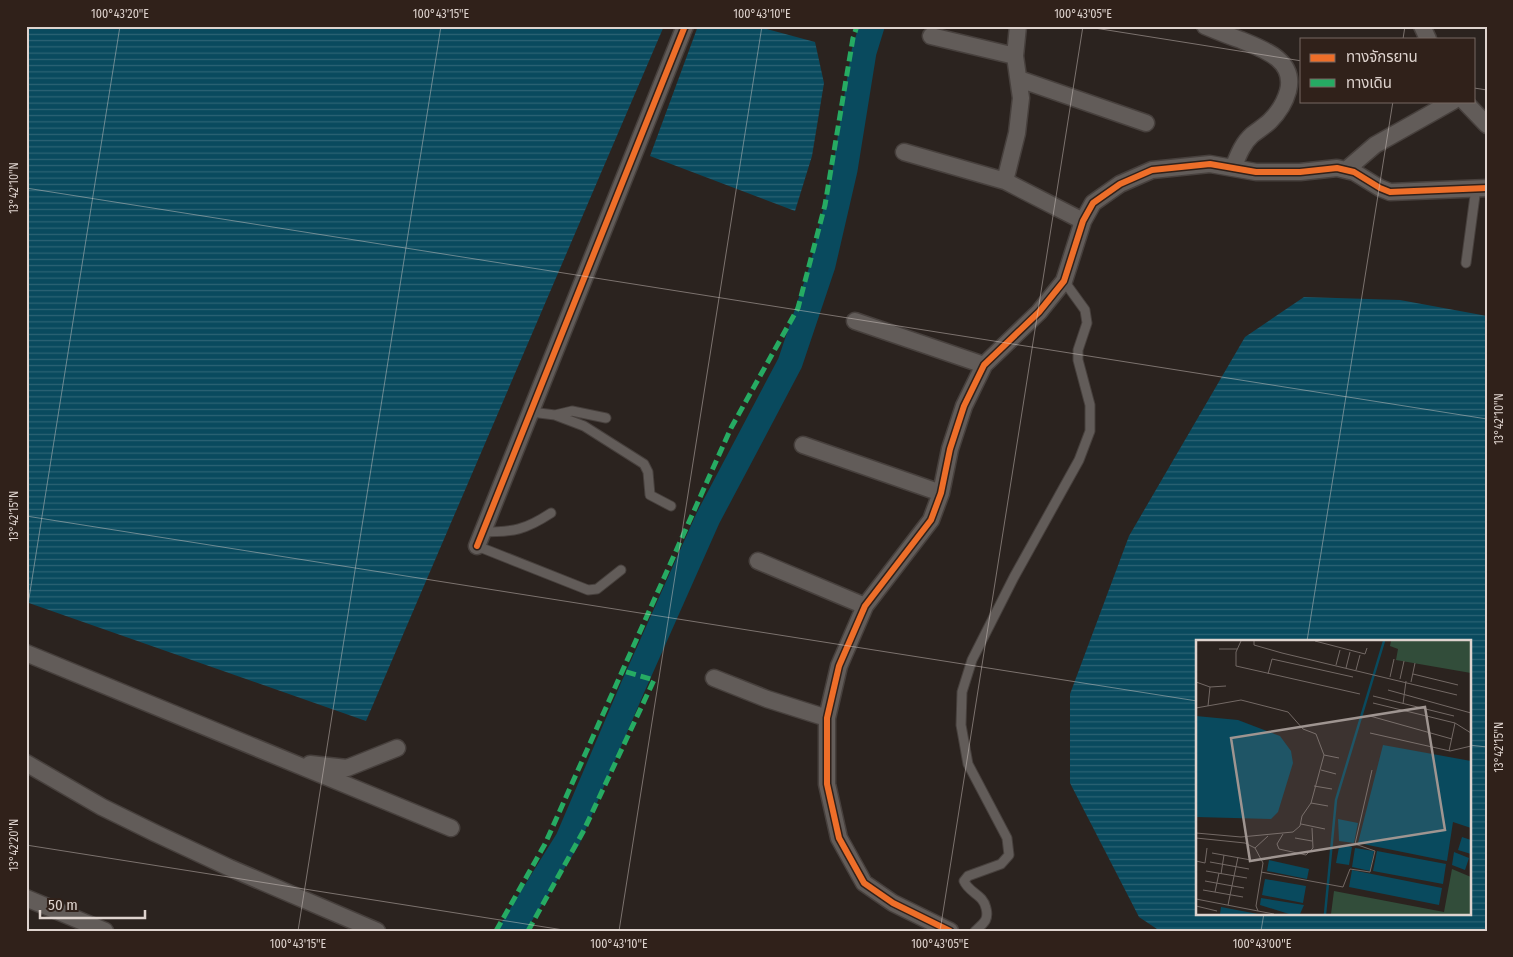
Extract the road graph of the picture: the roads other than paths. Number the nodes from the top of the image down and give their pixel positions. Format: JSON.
{"nodes":[{"id":1,"x":685,"y":26,"type":"edge"},
{"id":2,"x":1018,"y":26,"type":"edge"},
{"id":3,"x":1205,"y":26,"type":"edge"},
{"id":4,"x":931,"y":36,"type":"dead end"},
{"id":5,"x":1015,"y":56,"type":"junction"},
{"id":6,"x":1019,"y":79,"type":"junction"},
{"id":7,"x":1451,"y":102,"type":"edge"},
{"id":8,"x":1465,"y":102,"type":"edge"},
{"id":9,"x":1146,"y":123,"type":"dead end"},
{"id":10,"x":1487,"y":125,"type":"edge"},
{"id":11,"x":904,"y":152,"type":"dead end"},
{"id":12,"x":1233,"y":168,"type":"junction"},
{"id":13,"x":1346,"y":170,"type":"junction"},
{"id":14,"x":1005,"y":181,"type":"junction"},
{"id":15,"x":1481,"y":188,"type":"edge"},
{"id":16,"x":1083,"y":221,"type":"junction"},
{"id":17,"x":1466,"y":263,"type":"dead end"},
{"id":18,"x":1064,"y":281,"type":"junction"},
{"id":19,"x":855,"y":321,"type":"dead end"},
{"id":20,"x":984,"y":365,"type":"junction"},
{"id":21,"x":530,"y":412,"type":"junction"},
{"id":22,"x":555,"y":415,"type":"junction"},
{"id":23,"x":606,"y":418,"type":"dead end"},
{"id":24,"x":803,"y":444,"type":"dead end"},
{"id":25,"x":941,"y":493,"type":"junction"},
{"id":26,"x":671,"y":506,"type":"dead end"},
{"id":27,"x":551,"y":512,"type":"dead end"},
{"id":28,"x":480,"y":539,"type":"junction"},
{"id":29,"x":758,"y":561,"type":"dead end"},
{"id":30,"x":621,"y":570,"type":"dead end"},
{"id":31,"x":865,"y":606,"type":"junction"},
{"id":32,"x":26,"y":653,"type":"edge"},
{"id":33,"x":714,"y":678,"type":"dead end"},
{"id":34,"x":827,"y":718,"type":"junction"},
{"id":35,"x":397,"y":748,"type":"dead end"},
{"id":36,"x":290,"y":761,"type":"junction"},
{"id":37,"x":26,"y":763,"type":"edge"},
{"id":38,"x":452,"y":828,"type":"dead end"},
{"id":39,"x":26,"y":898,"type":"edge"},
{"id":40,"x":105,"y":931,"type":"edge"},
{"id":41,"x":377,"y":931,"type":"edge"},
{"id":42,"x":950,"y":931,"type":"edge"},
{"id":43,"x":976,"y":931,"type":"edge"}],
"edges":[{"from":1,"to":21,"type":"street"},
{"from":2,"to":5,"type":"street"},
{"from":3,"to":12,"type":"street"},
{"from":4,"to":5,"type":"street"},
{"from":5,"to":6,"type":"street"},
{"from":6,"to":9,"type":"street"},
{"from":6,"to":14,"type":"street"},
{"from":7,"to":13,"type":"street"},
{"from":8,"to":10,"type":"street"},
{"from":11,"to":14,"type":"street"},
{"from":12,"to":13,"type":"street"},
{"from":12,"to":16,"type":"street"},
{"from":13,"to":15,"type":"street"},
{"from":14,"to":16,"type":"street"},
{"from":15,"to":17,"type":"lane"},
{"from":16,"to":18,"type":"street"},
{"from":18,"to":20,"type":"street"},
{"from":18,"to":43,"type":"lane"},
{"from":19,"to":20,"type":"street"},
{"from":20,"to":25,"type":"street"},
{"from":21,"to":22,"type":"lane"},
{"from":21,"to":28,"type":"street"},
{"from":22,"to":23,"type":"lane"},
{"from":22,"to":26,"type":"lane"},
{"from":24,"to":25,"type":"street"},
{"from":25,"to":31,"type":"street"},
{"from":27,"to":28,"type":"lane"},
{"from":28,"to":30,"type":"lane"},
{"from":29,"to":31,"type":"street"},
{"from":31,"to":34,"type":"street"},
{"from":32,"to":36,"type":"street"},
{"from":33,"to":34,"type":"street"},
{"from":34,"to":42,"type":"street"},
{"from":35,"to":36,"type":"street"},
{"from":36,"to":38,"type":"street"},
{"from":37,"to":41,"type":"street"},
{"from":39,"to":40,"type":"street"}]}
